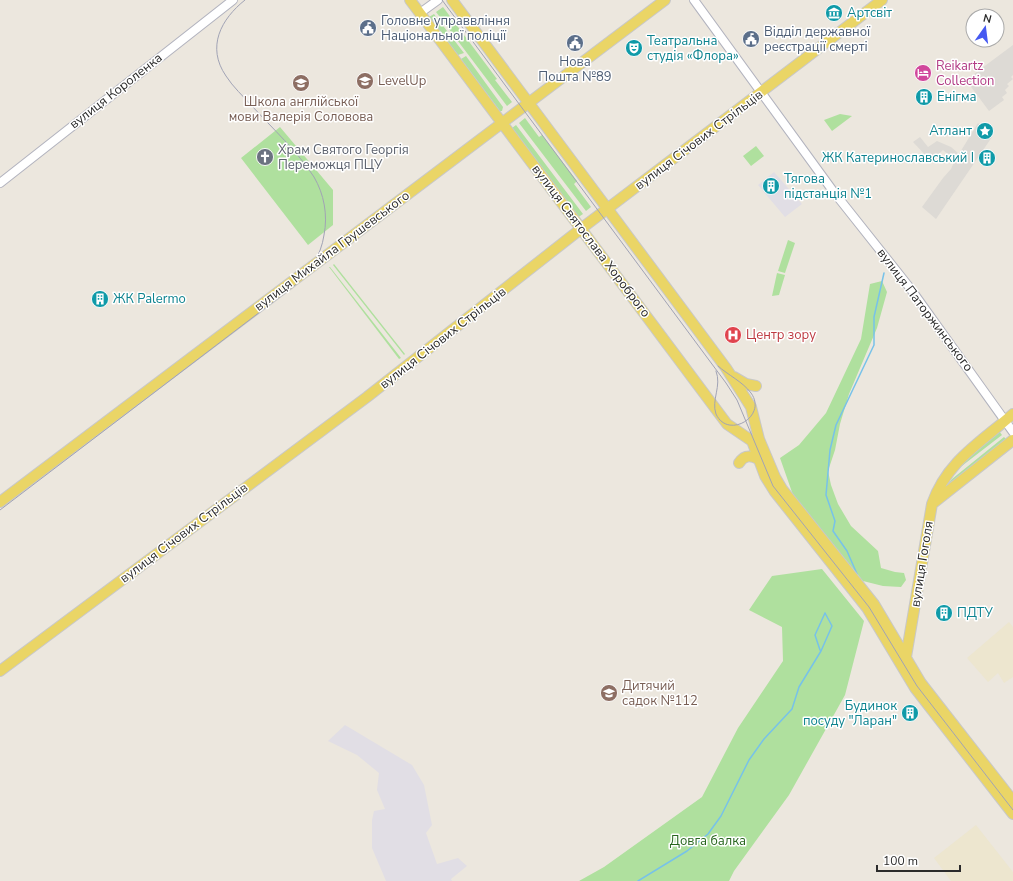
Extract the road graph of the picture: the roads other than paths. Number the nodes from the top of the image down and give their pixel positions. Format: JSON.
{"nodes":[{"id":1,"x":233,"y":0,"type":"edge"},
{"id":2,"x":410,"y":0,"type":"edge"},
{"id":3,"x":438,"y":0,"type":"edge"},
{"id":4,"x":452,"y":0,"type":"edge"},
{"id":5,"x":665,"y":0,"type":"edge"},
{"id":6,"x":694,"y":0,"type":"edge"},
{"id":7,"x":882,"y":0,"type":"edge"},
{"id":8,"x":222,"y":3,"type":"edge"},
{"id":9,"x":420,"y":13,"type":"junction"},
{"id":10,"x":762,"y":92,"type":"junction"},
{"id":11,"x":529,"y":103,"type":"junction"},
{"id":12,"x":503,"y":122,"type":"junction"},
{"id":13,"x":0,"y":183,"type":"edge"},
{"id":14,"x":608,"y":209,"type":"junction"},
{"id":15,"x":582,"y":228,"type":"junction"},
{"id":16,"x":726,"y":368,"type":"junction"},
{"id":17,"x":756,"y":386,"type":"dead end"},
{"id":18,"x":1013,"y":414,"type":"edge"},
{"id":19,"x":1005,"y":421,"type":"junction"},
{"id":20,"x":1013,"y":432,"type":"edge"},
{"id":21,"x":755,"y":440,"type":"junction"},
{"id":22,"x":1013,"y":440,"type":"edge"},
{"id":23,"x":758,"y":459,"type":"junction"},
{"id":24,"x":739,"y":463,"type":"dead end"},
{"id":25,"x":0,"y":502,"type":"edge"},
{"id":26,"x":932,"y":504,"type":"junction"},
{"id":27,"x":822,"y":545,"type":"junction"},
{"id":28,"x":855,"y":587,"type":"junction"},
{"id":29,"x":912,"y":623,"type":"junction"},
{"id":30,"x":888,"y":627,"type":"junction"},
{"id":31,"x":906,"y":658,"type":"junction"},
{"id":32,"x":0,"y":671,"type":"edge"},
{"id":33,"x":1013,"y":801,"type":"edge"},
{"id":34,"x":1013,"y":814,"type":"edge"}],
"edges":[{"from":1,"to":8,"type":"street","name":"вулиця Короленка"},
{"from":2,"to":9,"type":"main road","name":"вулиця Святослава Хороброго"},
{"from":3,"to":9,"type":"street"},
{"from":4,"to":11,"type":"main road"},
{"from":5,"to":11,"type":"main road","name":"вулиця Михайла Грушевського"},
{"from":6,"to":10,"type":"street","name":"вулиця Паторжинського"},
{"from":7,"to":10,"type":"main road","name":"вулиця Січових Стрільців"},
{"from":8,"to":13,"type":"street","name":"вулиця Короленка"},
{"from":9,"to":12,"type":"main road","name":"вулиця Святослава Хороброго"},
{"from":10,"to":14,"type":"main road","name":"вулиця Січових Стрільців"},
{"from":10,"to":19,"type":"street","name":"вулиця Паторжинського"},
{"from":11,"to":12,"type":"main road","name":"вулиця Михайла Грушевського"},
{"from":11,"to":14,"type":"main road"},
{"from":12,"to":15,"type":"main road","name":"вулиця Святослава Хороброго"},
{"from":12,"to":25,"type":"main road","name":"вулиця Михайла Грушевського"},
{"from":14,"to":15,"type":"main road","name":"вулиця Січових Стрільців"},
{"from":14,"to":16,"type":"main road"},
{"from":15,"to":21,"type":"main road","name":"вулиця Святослава Хороброго"},
{"from":15,"to":32,"type":"main road","name":"вулиця Січових Стрільців"},
{"from":16,"to":17,"type":"main road"},
{"from":16,"to":21,"type":"main road"},
{"from":18,"to":19,"type":"main road","name":"вулиця Гоголя"},
{"from":19,"to":20,"type":"street","name":"вулиця Паторжинського"},
{"from":19,"to":26,"type":"main road","name":"вулиця Гоголя"},
{"from":21,"to":23,"type":"main road"},
{"from":21,"to":27,"type":"main road"},
{"from":22,"to":26,"type":"main road","name":"вулиця Гоголя"},
{"from":23,"to":24,"type":"main road"},
{"from":23,"to":27,"type":"main road"},
{"from":26,"to":29,"type":"main road","name":"вулиця Гоголя"},
{"from":27,"to":28,"type":"main road"},
{"from":28,"to":30,"type":"main road"},
{"from":28,"to":34,"type":"main road"},
{"from":29,"to":30,"type":"main road","name":"вулиця Гоголя"},
{"from":29,"to":31,"type":"main road","name":"вулиця Гоголя"},
{"from":30,"to":31,"type":"main road"},
{"from":31,"to":33,"type":"main road"}]}
